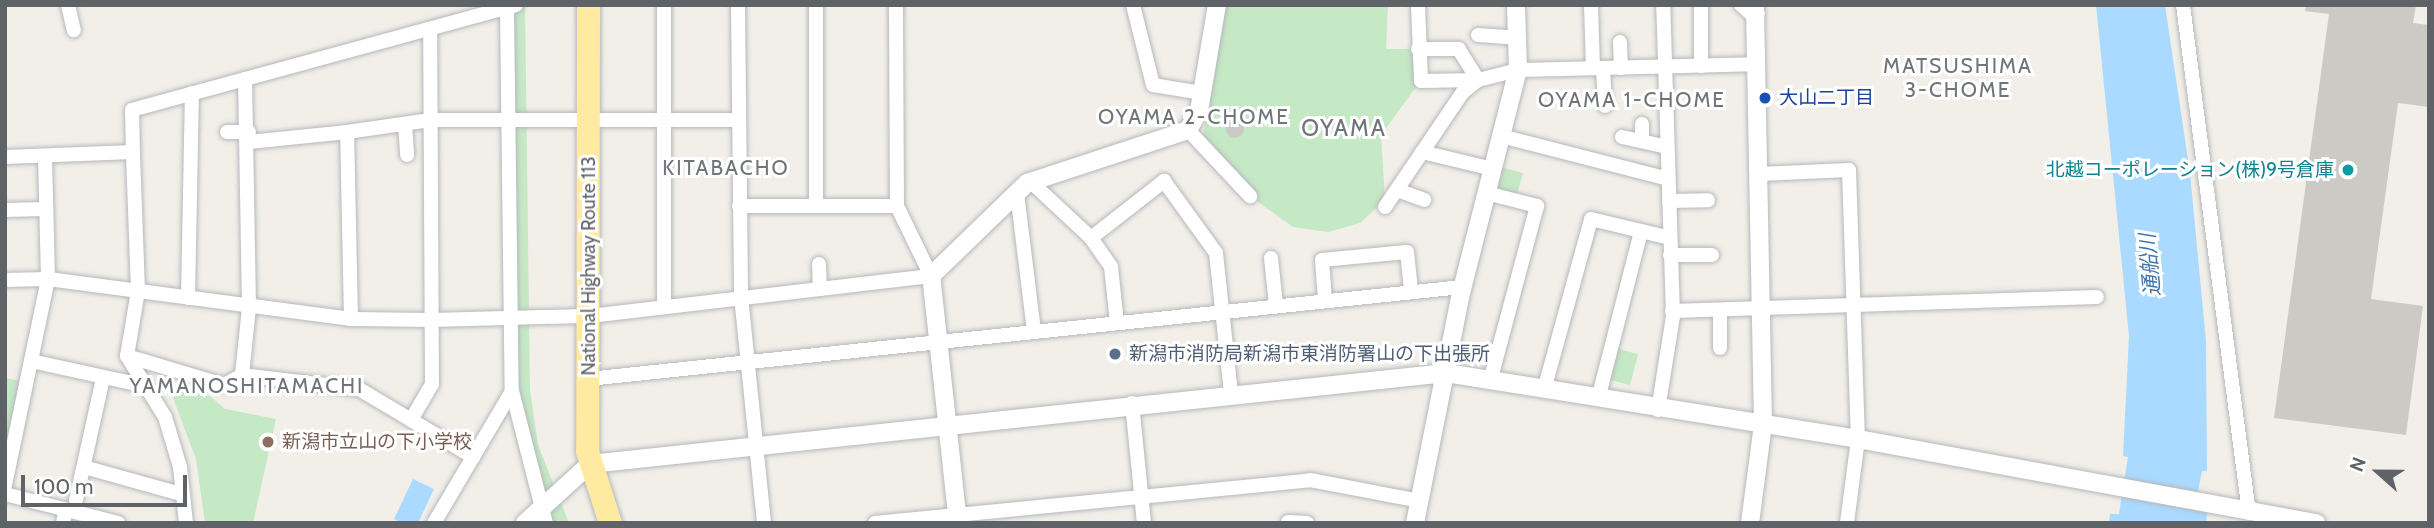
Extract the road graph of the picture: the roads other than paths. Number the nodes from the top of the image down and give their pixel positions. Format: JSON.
{"nodes":[{"id":1,"x":68,"y":5,"type":"edge"},
{"id":2,"x":588,"y":5,"type":"edge"},
{"id":3,"x":664,"y":5,"type":"edge"},
{"id":4,"x":738,"y":5,"type":"edge"},
{"id":5,"x":817,"y":5,"type":"edge"},
{"id":6,"x":896,"y":5,"type":"edge"},
{"id":7,"x":1133,"y":5,"type":"edge"},
{"id":8,"x":1217,"y":5,"type":"edge"},
{"id":9,"x":1418,"y":5,"type":"edge"},
{"id":10,"x":1516,"y":5,"type":"edge"},
{"id":11,"x":1591,"y":5,"type":"edge"},
{"id":12,"x":1663,"y":5,"type":"edge"},
{"id":13,"x":1701,"y":5,"type":"edge"},
{"id":14,"x":1741,"y":5,"type":"edge"},
{"id":15,"x":2183,"y":5,"type":"edge"},
{"id":16,"x":511,"y":7,"type":"edge"},
{"id":17,"x":1757,"y":10,"type":"edge"},
{"id":18,"x":74,"y":30,"type":"dead end"},
{"id":19,"x":430,"y":31,"type":"junction"},
{"id":20,"x":1478,"y":35,"type":"dead end"},
{"id":21,"x":1517,"y":38,"type":"junction"},
{"id":22,"x":1620,"y":42,"type":"dead end"},
{"id":23,"x":1419,"y":49,"type":"junction"},
{"id":24,"x":1757,"y":64,"type":"junction"},
{"id":25,"x":1665,"y":66,"type":"junction"},
{"id":26,"x":1701,"y":66,"type":"junction"},
{"id":27,"x":1598,"y":68,"type":"junction"},
{"id":28,"x":1621,"y":68,"type":"junction"},
{"id":29,"x":1518,"y":70,"type":"junction"},
{"id":30,"x":245,"y":79,"type":"junction"},
{"id":31,"x":1478,"y":80,"type":"junction"},
{"id":32,"x":192,"y":93,"type":"junction"},
{"id":33,"x":1202,"y":93,"type":"junction"},
{"id":34,"x":1605,"y":106,"type":"dead end"},
{"id":35,"x":508,"y":119,"type":"junction"},
{"id":36,"x":590,"y":119,"type":"junction"},
{"id":37,"x":664,"y":119,"type":"junction"},
{"id":38,"x":430,"y":120,"type":"junction"},
{"id":39,"x":738,"y":120,"type":"junction"},
{"id":40,"x":405,"y":124,"type":"junction"},
{"id":41,"x":1642,"y":124,"type":"dead end"},
{"id":42,"x":1188,"y":130,"type":"junction"},
{"id":43,"x":227,"y":132,"type":"dead end"},
{"id":44,"x":347,"y":132,"type":"junction"},
{"id":45,"x":1501,"y":136,"type":"junction"},
{"id":46,"x":249,"y":137,"type":"junction"},
{"id":47,"x":1622,"y":137,"type":"dead end"},
{"id":48,"x":1642,"y":141,"type":"junction"},
{"id":49,"x":1667,"y":147,"type":"junction"},
{"id":50,"x":133,"y":152,"type":"junction"},
{"id":51,"x":1422,"y":152,"type":"junction"},
{"id":52,"x":407,"y":155,"type":"dead end"},
{"id":53,"x":45,"y":156,"type":"junction"},
{"id":54,"x":5,"y":157,"type":"edge"},
{"id":55,"x":1493,"y":169,"type":"junction"},
{"id":56,"x":1759,"y":174,"type":"junction"},
{"id":57,"x":1668,"y":178,"type":"junction"},
{"id":58,"x":1024,"y":188,"type":"junction"},
{"id":59,"x":1396,"y":190,"type":"junction"},
{"id":60,"x":1486,"y":193,"type":"junction"},
{"id":61,"x":1250,"y":196,"type":"dead end"},
{"id":62,"x":1424,"y":200,"type":"dead end"},
{"id":63,"x":1708,"y":200,"type":"dead end"},
{"id":64,"x":1669,"y":201,"type":"junction"},
{"id":65,"x":739,"y":206,"type":"junction"},
{"id":66,"x":816,"y":206,"type":"junction"},
{"id":67,"x":897,"y":206,"type":"junction"},
{"id":68,"x":1385,"y":207,"type":"dead end"},
{"id":69,"x":46,"y":209,"type":"junction"},
{"id":70,"x":5,"y":210,"type":"edge"},
{"id":71,"x":1641,"y":231,"type":"junction"},
{"id":72,"x":1091,"y":238,"type":"junction"},
{"id":73,"x":1670,"y":238,"type":"junction"},
{"id":74,"x":1670,"y":255,"type":"junction"},
{"id":75,"x":1713,"y":255,"type":"dead end"},
{"id":76,"x":1271,"y":258,"type":"dead end"},
{"id":77,"x":819,"y":264,"type":"dead end"},
{"id":78,"x":931,"y":276,"type":"junction"},
{"id":79,"x":48,"y":279,"type":"junction"},
{"id":80,"x":5,"y":281,"type":"edge"},
{"id":81,"x":1462,"y":287,"type":"junction"},
{"id":82,"x":820,"y":289,"type":"junction"},
{"id":83,"x":138,"y":291,"type":"junction"},
{"id":84,"x":1411,"y":291,"type":"junction"},
{"id":85,"x":741,"y":296,"type":"junction"},
{"id":86,"x":2097,"y":297,"type":"dead end"},
{"id":87,"x":188,"y":298,"type":"junction"},
{"id":88,"x":1325,"y":300,"type":"junction"},
{"id":89,"x":664,"y":305,"type":"junction"},
{"id":90,"x":1276,"y":305,"type":"junction"},
{"id":91,"x":249,"y":307,"type":"junction"},
{"id":92,"x":1855,"y":309,"type":"junction"},
{"id":93,"x":1760,"y":310,"type":"junction"},
{"id":94,"x":1224,"y":311,"type":"junction"},
{"id":95,"x":1672,"y":311,"type":"junction"},
{"id":96,"x":1720,"y":311,"type":"junction"},
{"id":97,"x":590,"y":316,"type":"junction"},
{"id":98,"x":351,"y":319,"type":"junction"},
{"id":99,"x":508,"y":319,"type":"junction"},
{"id":100,"x":432,"y":320,"type":"junction"},
{"id":101,"x":1117,"y":323,"type":"junction"},
{"id":102,"x":1034,"y":331,"type":"junction"},
{"id":103,"x":938,"y":342,"type":"junction"},
{"id":104,"x":1720,"y":348,"type":"dead end"},
{"id":105,"x":127,"y":356,"type":"junction"},
{"id":106,"x":31,"y":361,"type":"junction"},
{"id":107,"x":747,"y":364,"type":"junction"},
{"id":108,"x":1447,"y":373,"type":"junction"},
{"id":109,"x":242,"y":375,"type":"junction"},
{"id":110,"x":103,"y":377,"type":"junction"},
{"id":111,"x":588,"y":379,"type":"junction"},
{"id":112,"x":1490,"y":381,"type":"junction"},
{"id":113,"x":146,"y":386,"type":"junction"},
{"id":114,"x":1544,"y":390,"type":"junction"},
{"id":115,"x":512,"y":391,"type":"junction"},
{"id":116,"x":1231,"y":394,"type":"junction"},
{"id":117,"x":1598,"y":399,"type":"junction"},
{"id":118,"x":1132,"y":403,"type":"junction"},
{"id":119,"x":1658,"y":410,"type":"junction"},
{"id":120,"x":411,"y":420,"type":"junction"},
{"id":121,"x":1763,"y":424,"type":"junction"},
{"id":122,"x":948,"y":425,"type":"junction"},
{"id":123,"x":1858,"y":439,"type":"junction"},
{"id":124,"x":756,"y":445,"type":"junction"},
{"id":125,"x":473,"y":457,"type":"junction"},
{"id":126,"x":590,"y":464,"type":"junction"},
{"id":127,"x":84,"y":467,"type":"junction"},
{"id":128,"x":5,"y":485,"type":"edge"},
{"id":129,"x":5,"y":494,"type":"edge"},
{"id":130,"x":181,"y":494,"type":"junction"},
{"id":131,"x":1141,"y":496,"type":"junction"},
{"id":132,"x":1420,"y":501,"type":"junction"},
{"id":133,"x":68,"y":510,"type":"edge"},
{"id":134,"x":2249,"y":513,"type":"junction"},
{"id":135,"x":543,"y":516,"type":"edge"},
{"id":136,"x":958,"y":519,"type":"edge"},
{"id":137,"x":1288,"y":522,"type":"edge"},
{"id":138,"x":118,"y":523,"type":"edge"},
{"id":139,"x":186,"y":523,"type":"edge"},
{"id":140,"x":434,"y":523,"type":"edge"},
{"id":141,"x":525,"y":523,"type":"edge"},
{"id":142,"x":610,"y":523,"type":"edge"},
{"id":143,"x":764,"y":523,"type":"edge"},
{"id":144,"x":875,"y":523,"type":"edge"},
{"id":145,"x":1144,"y":523,"type":"edge"},
{"id":146,"x":1307,"y":523,"type":"edge"},
{"id":147,"x":1415,"y":523,"type":"edge"},
{"id":148,"x":1749,"y":523,"type":"edge"},
{"id":149,"x":1847,"y":523,"type":"edge"},
{"id":150,"x":2316,"y":523,"type":"edge"}],
"edges":[{"from":1,"to":18,"type":"street"},
{"from":2,"to":36,"type":"highway","name":"National Highway Route 113"},
{"from":3,"to":37,"type":"street"},
{"from":4,"to":39,"type":"street"},
{"from":5,"to":66,"type":"street"},
{"from":6,"to":67,"type":"street"},
{"from":7,"to":33,"type":"street"},
{"from":8,"to":33,"type":"street"},
{"from":9,"to":23,"type":"street"},
{"from":10,"to":21,"type":"street"},
{"from":11,"to":27,"type":"street"},
{"from":12,"to":25,"type":"street"},
{"from":13,"to":26,"type":"street"},
{"from":14,"to":17,"type":"street"},
{"from":15,"to":134,"type":"street"},
{"from":16,"to":19,"type":"street"},
{"from":16,"to":35,"type":"street"},
{"from":17,"to":24,"type":"street"},
{"from":19,"to":30,"type":"street"},
{"from":19,"to":38,"type":"street"},
{"from":20,"to":21,"type":"street"},
{"from":21,"to":29,"type":"street"},
{"from":22,"to":28,"type":"street"},
{"from":23,"to":31,"type":"street"},
{"from":23,"to":31,"type":"street"},
{"from":24,"to":26,"type":"street"},
{"from":24,"to":56,"type":"street"},
{"from":25,"to":26,"type":"street"},
{"from":25,"to":28,"type":"street"},
{"from":25,"to":49,"type":"street"},
{"from":27,"to":28,"type":"street"},
{"from":27,"to":29,"type":"street"},
{"from":27,"to":34,"type":"street"},
{"from":29,"to":31,"type":"street"},
{"from":29,"to":45,"type":"street"},
{"from":30,"to":32,"type":"street"},
{"from":30,"to":46,"type":"street"},
{"from":31,"to":51,"type":"street"},
{"from":32,"to":50,"type":"street"},
{"from":32,"to":87,"type":"street"},
{"from":33,"to":42,"type":"street"},
{"from":35,"to":36,"type":"street"},
{"from":35,"to":38,"type":"street"},
{"from":35,"to":99,"type":"street"},
{"from":36,"to":37,"type":"street"},
{"from":36,"to":97,"type":"highway","name":"National Highway Route 113"},
{"from":37,"to":39,"type":"street"},
{"from":37,"to":89,"type":"street"},
{"from":38,"to":40,"type":"street"},
{"from":38,"to":100,"type":"street"},
{"from":39,"to":65,"type":"street"},
{"from":40,"to":44,"type":"street"},
{"from":40,"to":52,"type":"street"},
{"from":41,"to":48,"type":"street"},
{"from":42,"to":58,"type":"street"},
{"from":42,"to":61,"type":"street"},
{"from":43,"to":46,"type":"street"},
{"from":44,"to":46,"type":"street"},
{"from":44,"to":98,"type":"street"},
{"from":45,"to":55,"type":"street"},
{"from":45,"to":57,"type":"street"},
{"from":46,"to":91,"type":"street"},
{"from":47,"to":48,"type":"street"},
{"from":48,"to":49,"type":"street"},
{"from":49,"to":57,"type":"street"},
{"from":50,"to":53,"type":"street"},
{"from":50,"to":83,"type":"street"},
{"from":51,"to":55,"type":"street"},
{"from":51,"to":59,"type":"street"},
{"from":53,"to":54,"type":"street"},
{"from":53,"to":69,"type":"street"},
{"from":55,"to":60,"type":"street"},
{"from":56,"to":92,"type":"street"},
{"from":56,"to":93,"type":"street"},
{"from":57,"to":64,"type":"street"},
{"from":58,"to":72,"type":"street"},
{"from":58,"to":78,"type":"street"},
{"from":58,"to":102,"type":"street"},
{"from":59,"to":62,"type":"street"},
{"from":59,"to":68,"type":"street"},
{"from":60,"to":81,"type":"street"},
{"from":60,"to":112,"type":"street"},
{"from":63,"to":64,"type":"street"},
{"from":64,"to":73,"type":"street"},
{"from":65,"to":66,"type":"street"},
{"from":65,"to":85,"type":"street"},
{"from":66,"to":67,"type":"street"},
{"from":67,"to":78,"type":"street"},
{"from":69,"to":70,"type":"street"},
{"from":69,"to":79,"type":"street"},
{"from":71,"to":73,"type":"street"},
{"from":71,"to":114,"type":"street"},
{"from":71,"to":117,"type":"street"},
{"from":72,"to":94,"type":"street"},
{"from":72,"to":101,"type":"street"},
{"from":73,"to":74,"type":"street"},
{"from":74,"to":75,"type":"street"},
{"from":74,"to":95,"type":"street"},
{"from":76,"to":90,"type":"street"},
{"from":77,"to":82,"type":"street"},
{"from":78,"to":82,"type":"street"},
{"from":78,"to":103,"type":"street"},
{"from":79,"to":80,"type":"street"},
{"from":79,"to":83,"type":"street"},
{"from":79,"to":106,"type":"street"},
{"from":81,"to":84,"type":"street"},
{"from":81,"to":108,"type":"street"},
{"from":82,"to":85,"type":"street"},
{"from":83,"to":87,"type":"street"},
{"from":83,"to":105,"type":"street"},
{"from":84,"to":88,"type":"street"},
{"from":84,"to":88,"type":"street"},
{"from":85,"to":89,"type":"street"},
{"from":85,"to":107,"type":"street"},
{"from":86,"to":92,"type":"street"},
{"from":87,"to":91,"type":"street"},
{"from":88,"to":90,"type":"street"},
{"from":89,"to":97,"type":"street"},
{"from":90,"to":94,"type":"street"},
{"from":91,"to":98,"type":"street"},
{"from":91,"to":109,"type":"street"},
{"from":92,"to":93,"type":"street"},
{"from":92,"to":123,"type":"street"},
{"from":93,"to":96,"type":"street"},
{"from":93,"to":121,"type":"street"},
{"from":94,"to":101,"type":"street"},
{"from":94,"to":116,"type":"street"},
{"from":95,"to":96,"type":"street"},
{"from":95,"to":119,"type":"street"},
{"from":96,"to":104,"type":"street"},
{"from":97,"to":99,"type":"street"},
{"from":97,"to":111,"type":"highway","name":"National Highway Route 113"},
{"from":98,"to":100,"type":"street"},
{"from":99,"to":100,"type":"street"},
{"from":99,"to":115,"type":"street"},
{"from":100,"to":120,"type":"street"},
{"from":101,"to":102,"type":"street"},
{"from":102,"to":103,"type":"street"},
{"from":103,"to":107,"type":"street"},
{"from":103,"to":122,"type":"street"},
{"from":105,"to":109,"type":"street"},
{"from":105,"to":113,"type":"street"},
{"from":106,"to":110,"type":"street"},
{"from":106,"to":128,"type":"street"},
{"from":107,"to":111,"type":"street"},
{"from":107,"to":124,"type":"street"},
{"from":108,"to":112,"type":"street"},
{"from":108,"to":116,"type":"street"},
{"from":108,"to":132,"type":"street"},
{"from":109,"to":120,"type":"street"},
{"from":110,"to":113,"type":"street"},
{"from":110,"to":127,"type":"street"},
{"from":111,"to":126,"type":"highway","name":"National Highway Route 113"},
{"from":112,"to":114,"type":"street"},
{"from":113,"to":130,"type":"street"},
{"from":114,"to":117,"type":"street"},
{"from":115,"to":125,"type":"street"},
{"from":115,"to":135,"type":"street"},
{"from":116,"to":118,"type":"street"},
{"from":117,"to":119,"type":"street"},
{"from":118,"to":122,"type":"street"},
{"from":118,"to":131,"type":"street"},
{"from":119,"to":121,"type":"street"},
{"from":120,"to":125,"type":"street"},
{"from":121,"to":123,"type":"street"},
{"from":121,"to":148,"type":"street"},
{"from":122,"to":124,"type":"street"},
{"from":122,"to":136,"type":"street"},
{"from":123,"to":134,"type":"street"},
{"from":123,"to":149,"type":"street"},
{"from":124,"to":126,"type":"street"},
{"from":124,"to":143,"type":"street"},
{"from":125,"to":140,"type":"street"},
{"from":126,"to":135,"type":"street"},
{"from":126,"to":142,"type":"highway","name":"National Highway Route 113"},
{"from":127,"to":130,"type":"street"},
{"from":127,"to":133,"type":"street"},
{"from":129,"to":133,"type":"street"},
{"from":130,"to":139,"type":"street"},
{"from":131,"to":132,"type":"street"},
{"from":131,"to":136,"type":"street"},
{"from":131,"to":145,"type":"street"},
{"from":132,"to":147,"type":"street"},
{"from":133,"to":138,"type":"street"},
{"from":134,"to":150,"type":"street"},
{"from":135,"to":141,"type":"street"},
{"from":136,"to":144,"type":"street"},
{"from":137,"to":146,"type":"street"}]}
